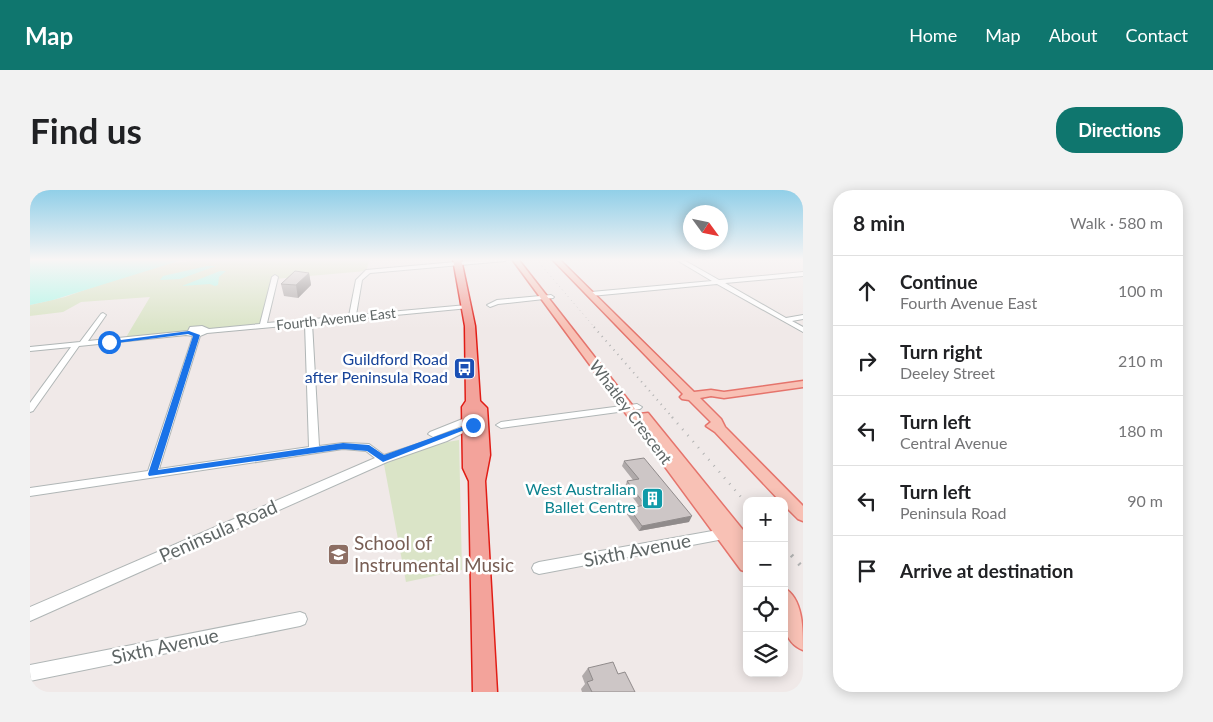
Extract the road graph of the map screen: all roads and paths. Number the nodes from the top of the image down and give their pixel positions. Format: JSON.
{"nodes":[{"id":1,"x":274,"y":282,"type":"edge"},
{"id":2,"x":359,"y":282,"type":"edge"},
{"id":3,"x":462,"y":282,"type":"edge"},
{"id":4,"x":535,"y":282,"type":"edge"},
{"id":5,"x":537,"y":282,"type":"edge"},
{"id":6,"x":580,"y":282,"type":"edge"},
{"id":7,"x":725,"y":282,"type":"edge"},
{"id":8,"x":720,"y":283,"type":"junction"},
{"id":9,"x":591,"y":294,"type":"junction"},
{"id":10,"x":548,"y":297,"type":"junction"},
{"id":11,"x":490,"y":305,"type":"dead end"},
{"id":12,"x":467,"y":307,"type":"junction"},
{"id":13,"x":103,"y":315,"type":"dead end"},
{"id":14,"x":352,"y":318,"type":"junction"},
{"id":15,"x":803,"y":318,"type":"edge"},
{"id":16,"x":785,"y":320,"type":"junction"},
{"id":17,"x":308,"y":322,"type":"junction"},
{"id":18,"x":263,"y":326,"type":"junction"},
{"id":19,"x":803,"y":330,"type":"edge"},
{"id":20,"x":197,"y":333,"type":"junction"},
{"id":21,"x":79,"y":345,"type":"junction"},
{"id":22,"x":30,"y":349,"type":"edge"},
{"id":23,"x":803,"y":384,"type":"edge"},
{"id":24,"x":690,"y":399,"type":"junction"},
{"id":25,"x":633,"y":407,"type":"junction"},
{"id":26,"x":30,"y":409,"type":"edge"},
{"id":27,"x":472,"y":421,"type":"junction"},
{"id":28,"x":501,"y":425,"type":"dead end"},
{"id":29,"x":314,"y":451,"type":"junction"},
{"id":30,"x":383,"y":459,"type":"junction"},
{"id":31,"x":152,"y":474,"type":"junction"},
{"id":32,"x":30,"y":492,"type":"edge"},
{"id":33,"x":801,"y":510,"type":"edge"},
{"id":34,"x":729,"y":532,"type":"junction"},
{"id":35,"x":743,"y":544,"type":"edge"},
{"id":36,"x":743,"y":558,"type":"edge"},
{"id":37,"x":539,"y":568,"type":"dead end"},
{"id":38,"x":788,"y":601,"type":"edge"},
{"id":39,"x":30,"y":614,"type":"edge"},
{"id":40,"x":300,"y":619,"type":"dead end"},
{"id":41,"x":803,"y":620,"type":"edge"},
{"id":42,"x":788,"y":621,"type":"edge"},
{"id":43,"x":803,"y":641,"type":"edge"},
{"id":44,"x":30,"y":673,"type":"edge"},
{"id":45,"x":485,"y":692,"type":"edge"}],
"edges":[{"from":1,"to":18,"type":"street"},
{"from":2,"to":14,"type":"street"},
{"from":3,"to":12,"type":"highway"},
{"from":4,"to":10,"type":"main road","name":"Whatley Crescent"},
{"from":5,"to":10,"type":"main road","name":"Whatley Crescent"},
{"from":6,"to":9,"type":"main road"},
{"from":7,"to":8,"type":"street"},
{"from":8,"to":9,"type":"street"},
{"from":8,"to":16,"type":"street"},
{"from":9,"to":24,"type":"main road"},
{"from":10,"to":11,"type":"street"},
{"from":10,"to":25,"type":"main road","name":"Whatley Crescent"},
{"from":12,"to":14,"type":"street","name":"Fourth Avenue East"},
{"from":12,"to":27,"type":"highway"},
{"from":13,"to":21,"type":"street"},
{"from":14,"to":17,"type":"street","name":"Fourth Avenue East"},
{"from":15,"to":16,"type":"street"},
{"from":16,"to":19,"type":"street"},
{"from":17,"to":18,"type":"street","name":"Fourth Avenue East"},
{"from":17,"to":29,"type":"street"},
{"from":18,"to":20,"type":"street","name":"Fourth Avenue East"},
{"from":20,"to":21,"type":"street","name":"Fourth Avenue East"},
{"from":20,"to":31,"type":"street"},
{"from":21,"to":22,"type":"street","name":"Fourth Avenue East"},
{"from":21,"to":26,"type":"street"},
{"from":23,"to":24,"type":"main road"},
{"from":24,"to":33,"type":"main road"},
{"from":25,"to":28,"type":"street"},
{"from":25,"to":34,"type":"main road","name":"Whatley Crescent"},
{"from":27,"to":30,"type":"street","name":"Peninsula Road"},
{"from":27,"to":45,"type":"highway"},
{"from":29,"to":30,"type":"street"},
{"from":29,"to":31,"type":"street"},
{"from":30,"to":39,"type":"street","name":"Peninsula Road"},
{"from":31,"to":32,"type":"street"},
{"from":34,"to":35,"type":"main road","name":"Whatley Crescent"},
{"from":34,"to":36,"type":"main road","name":"Whatley Crescent"},
{"from":34,"to":37,"type":"street","name":"Sixth Avenue"},
{"from":38,"to":41,"type":"main road"},
{"from":40,"to":44,"type":"street","name":"Sixth Avenue"},
{"from":42,"to":43,"type":"main road"}]}
